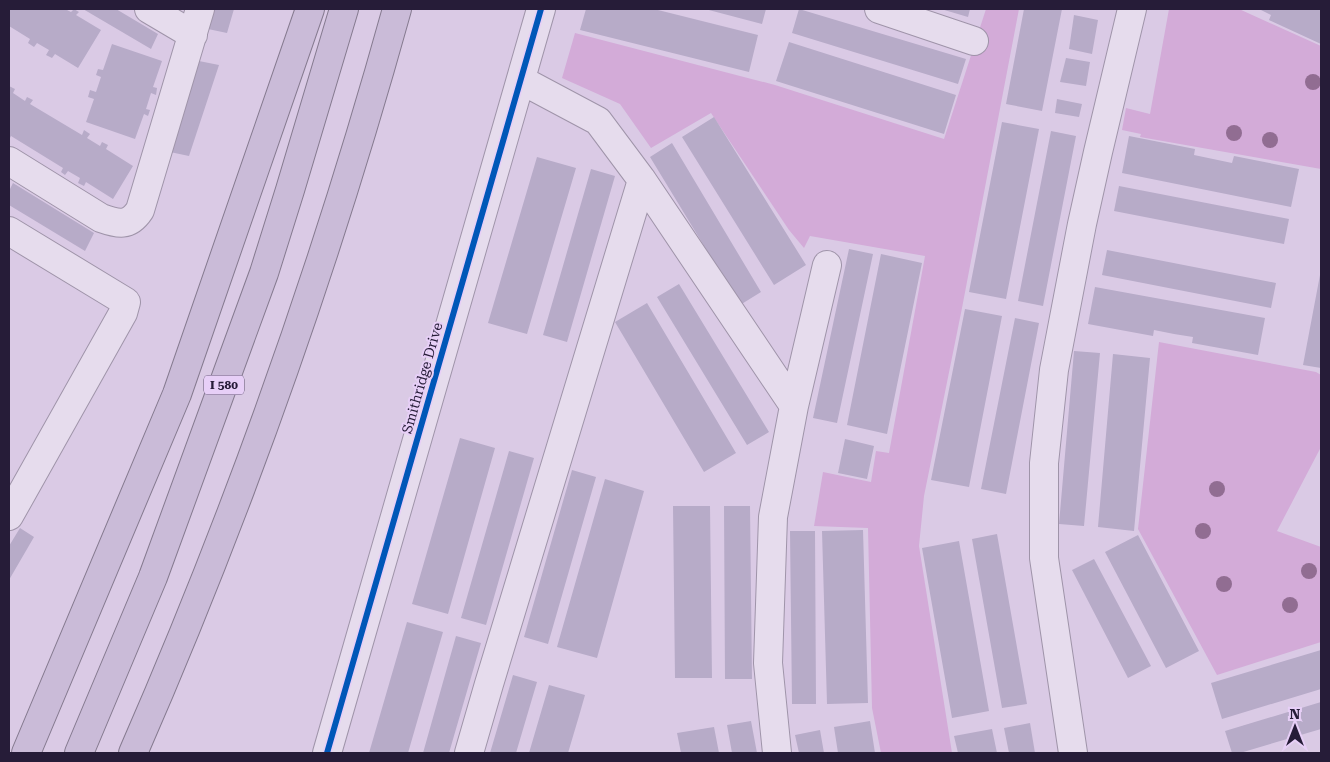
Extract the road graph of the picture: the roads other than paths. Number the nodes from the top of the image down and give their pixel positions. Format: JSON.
{"nodes":[{"id":1,"x":149,"y":9,"type":"edge"},
{"id":2,"x":200,"y":9,"type":"edge"},
{"id":3,"x":310,"y":9,"type":"edge"},
{"id":4,"x":344,"y":9,"type":"edge"},
{"id":5,"x":397,"y":9,"type":"edge"},
{"id":6,"x":541,"y":9,"type":"edge"},
{"id":7,"x":879,"y":9,"type":"edge"},
{"id":8,"x":1132,"y":9,"type":"edge"},
{"id":9,"x":193,"y":35,"type":"junction"},
{"id":10,"x":974,"y":41,"type":"dead end"},
{"id":11,"x":521,"y":80,"type":"junction"},
{"id":12,"x":9,"y":161,"type":"edge"},
{"id":13,"x":642,"y":180,"type":"junction"},
{"id":14,"x":13,"y":242,"type":"edge"},
{"id":15,"x":827,"y":265,"type":"dead end"},
{"id":16,"x":794,"y":406,"type":"junction"},
{"id":17,"x":9,"y":516,"type":"edge"},
{"id":18,"x":24,"y":753,"type":"edge"},
{"id":19,"x":79,"y":753,"type":"edge"},
{"id":20,"x":134,"y":753,"type":"edge"},
{"id":21,"x":327,"y":753,"type":"edge"},
{"id":22,"x":470,"y":753,"type":"edge"},
{"id":23,"x":777,"y":753,"type":"edge"},
{"id":24,"x":1073,"y":753,"type":"edge"}],
"edges":[{"from":1,"to":9,"type":"street"},
{"from":2,"to":9,"type":"street"},
{"from":3,"to":18,"type":"highway"},
{"from":4,"to":19,"type":"highway","number":"I 580"},
{"from":5,"to":20,"type":"highway"},
{"from":6,"to":11,"type":"street","name":"Smithridge Drive"},
{"from":7,"to":10,"type":"street"},
{"from":8,"to":24,"type":"street"},
{"from":9,"to":12,"type":"street"},
{"from":11,"to":13,"type":"street"},
{"from":11,"to":21,"type":"street","name":"Smithridge Drive"},
{"from":13,"to":16,"type":"street"},
{"from":13,"to":22,"type":"street"},
{"from":14,"to":17,"type":"street"},
{"from":15,"to":16,"type":"street"},
{"from":16,"to":23,"type":"street"}]}
